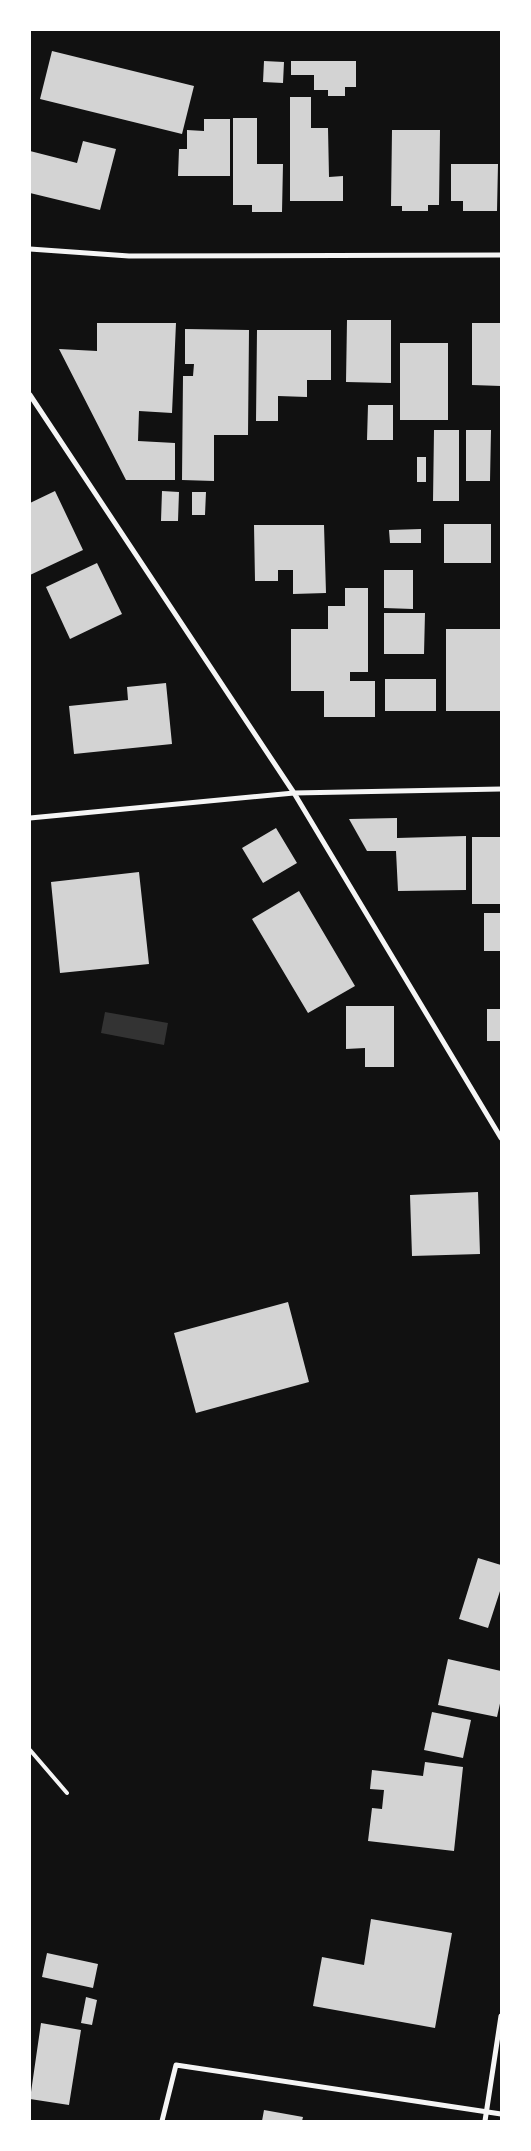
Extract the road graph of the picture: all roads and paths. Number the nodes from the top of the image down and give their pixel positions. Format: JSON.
{"nodes":[{"id":1,"x":30,"y":249,"type":"edge"},
{"id":2,"x":501,"y":255,"type":"edge"},
{"id":3,"x":30,"y":395,"type":"edge"},
{"id":4,"x":501,"y":789,"type":"edge"},
{"id":5,"x":294,"y":793,"type":"junction"},
{"id":6,"x":30,"y":818,"type":"edge"},
{"id":7,"x":501,"y":1138,"type":"edge"},
{"id":8,"x":30,"y":1750,"type":"edge"},
{"id":9,"x":67,"y":1793,"type":"dead end"},
{"id":10,"x":501,"y":2016,"type":"edge"},
{"id":11,"x":486,"y":2111,"type":"junction"},
{"id":12,"x":501,"y":2114,"type":"edge"},
{"id":13,"x":162,"y":2121,"type":"edge"},
{"id":14,"x":485,"y":2121,"type":"edge"}],
"edges":[{"from":1,"to":2,"type":"street"},
{"from":3,"to":5,"type":"street"},
{"from":4,"to":5,"type":"street"},
{"from":5,"to":6,"type":"street"},
{"from":5,"to":7,"type":"street"},
{"from":8,"to":9,"type":"lane"},
{"from":10,"to":11,"type":"street"},
{"from":11,"to":12,"type":"street"},
{"from":11,"to":13,"type":"street"},
{"from":11,"to":14,"type":"street"}]}
